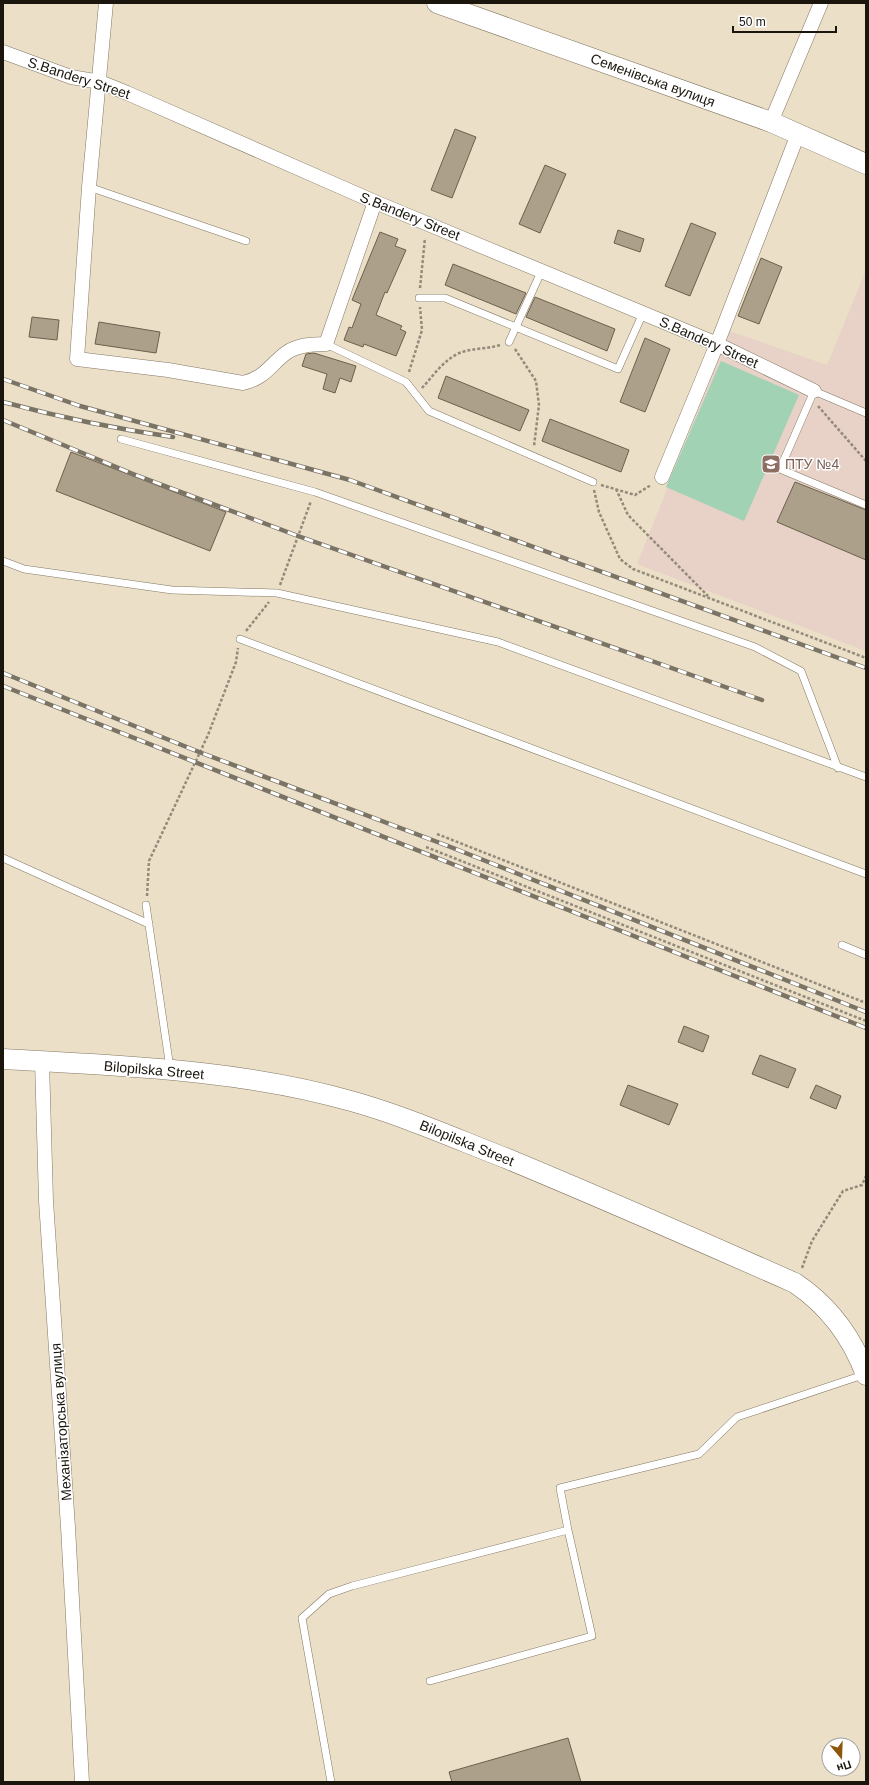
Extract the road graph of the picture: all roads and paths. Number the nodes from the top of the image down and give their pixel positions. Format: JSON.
{"nodes":[{"id":1,"x":106,"y":3,"type":"edge"},
{"id":2,"x":437,"y":3,"type":"edge"},
{"id":3,"x":821,"y":3,"type":"edge"},
{"id":4,"x":3,"y":52,"type":"edge"},
{"id":5,"x":100,"y":82,"type":"junction"},
{"id":6,"x":771,"y":122,"type":"junction"},
{"id":7,"x":798,"y":134,"type":"junction"},
{"id":8,"x":866,"y":164,"type":"edge"},
{"id":9,"x":89,"y":187,"type":"junction"},
{"id":10,"x":375,"y":202,"type":"junction"},
{"id":11,"x":246,"y":241,"type":"dead end"},
{"id":12,"x":542,"y":270,"type":"junction"},
{"id":13,"x":419,"y":298,"type":"dead end"},
{"id":14,"x":643,"y":313,"type":"junction"},
{"id":15,"x":516,"y":327,"type":"junction"},
{"id":16,"x":509,"y":342,"type":"junction"},
{"id":17,"x":326,"y":344,"type":"junction"},
{"id":18,"x":717,"y":344,"type":"junction"},
{"id":19,"x":416,"y":394,"type":"junction"},
{"id":20,"x":813,"y":395,"type":"junction"},
{"id":21,"x":866,"y":413,"type":"edge"},
{"id":22,"x":121,"y":439,"type":"dead end"},
{"id":23,"x":533,"y":456,"type":"junction"},
{"id":24,"x":866,"y":462,"type":"edge"},
{"id":25,"x":662,"y":477,"type":"joint"},
{"id":26,"x":593,"y":482,"type":"junction"},
{"id":27,"x":616,"y":489,"type":"junction"},
{"id":28,"x":314,"y":492,"type":"junction"},
{"id":29,"x":866,"y":506,"type":"edge"},
{"id":30,"x":3,"y":561,"type":"edge"},
{"id":31,"x":277,"y":593,"type":"junction"},
{"id":32,"x":709,"y":598,"type":"junction"},
{"id":33,"x":240,"y":639,"type":"junction"},
{"id":34,"x":866,"y":658,"type":"edge"},
{"id":35,"x":838,"y":768,"type":"junction"},
{"id":36,"x":866,"y":777,"type":"edge"},
{"id":37,"x":437,"y":834,"type":"dead end"},
{"id":38,"x":426,"y":847,"type":"dead end"},
{"id":39,"x":3,"y":858,"type":"edge"},
{"id":40,"x":866,"y":874,"type":"edge"},
{"id":41,"x":146,"y":905,"type":"joint"},
{"id":42,"x":149,"y":924,"type":"junction"},
{"id":43,"x":842,"y":945,"type":"dead end"},
{"id":44,"x":866,"y":955,"type":"edge"},
{"id":45,"x":866,"y":1003,"type":"edge"},
{"id":46,"x":866,"y":1021,"type":"edge"},
{"id":47,"x":3,"y":1059,"type":"edge"},
{"id":48,"x":42,"y":1061,"type":"junction"},
{"id":49,"x":170,"y":1070,"type":"junction"},
{"id":50,"x":866,"y":1176,"type":"edge"},
{"id":51,"x":795,"y":1284,"type":"junction"},
{"id":52,"x":866,"y":1375,"type":"edge"},
{"id":53,"x":568,"y":1530,"type":"junction"},
{"id":54,"x":430,"y":1681,"type":"dead end"},
{"id":55,"x":82,"y":1782,"type":"edge"},
{"id":56,"x":331,"y":1782,"type":"edge"}],
"edges":[{"from":1,"to":5,"type":"street"},
{"from":2,"to":6,"type":"main road","name":"Семенівська вулиця"},
{"from":3,"to":6,"type":"street"},
{"from":4,"to":5,"type":"street","name":"S.Bandery Street"},
{"from":5,"to":9,"type":"street"},
{"from":5,"to":10,"type":"street","name":"S.Bandery Street"},
{"from":6,"to":7,"type":"main road","name":"Семенівська вулиця"},
{"from":7,"to":8,"type":"main road","name":"Семенівська вулиця"},
{"from":7,"to":18,"type":"street"},
{"from":9,"to":11,"type":"lane"},
{"from":9,"to":17,"type":"street"},
{"from":10,"to":12,"type":"street","name":"S.Bandery Street"},
{"from":10,"to":17,"type":"street"},
{"from":12,"to":14,"type":"street","name":"S.Bandery Street"},
{"from":12,"to":15,"type":"lane"},
{"from":13,"to":15,"type":"lane"},
{"from":14,"to":15,"type":"lane"},
{"from":14,"to":18,"type":"street","name":"S.Bandery Street"},
{"from":15,"to":16,"type":"lane"},
{"from":16,"to":19,"type":"path"},
{"from":16,"to":23,"type":"path"},
{"from":17,"to":19,"type":"lane"},
{"from":18,"to":20,"type":"street","name":"S.Bandery Street"},
{"from":18,"to":25,"type":"street"},
{"from":19,"to":23,"type":"lane"},
{"from":20,"to":21,"type":"lane"},
{"from":20,"to":24,"type":"path"},
{"from":20,"to":29,"type":"lane"},
{"from":22,"to":28,"type":"lane"},
{"from":23,"to":26,"type":"lane"},
{"from":25,"to":27,"type":"path"},
{"from":26,"to":27,"type":"path"},
{"from":26,"to":32,"type":"path"},
{"from":27,"to":32,"type":"path"},
{"from":28,"to":31,"type":"path"},
{"from":28,"to":35,"type":"lane"},
{"from":30,"to":31,"type":"lane"},
{"from":31,"to":33,"type":"path"},
{"from":31,"to":35,"type":"lane"},
{"from":32,"to":34,"type":"path"},
{"from":33,"to":40,"type":"lane"},
{"from":33,"to":41,"type":"path"},
{"from":35,"to":36,"type":"lane"},
{"from":37,"to":45,"type":"path"},
{"from":38,"to":46,"type":"path"},
{"from":39,"to":42,"type":"lane"},
{"from":41,"to":42,"type":"lane"},
{"from":42,"to":49,"type":"lane"},
{"from":43,"to":44,"type":"lane"},
{"from":47,"to":48,"type":"main road","name":"Bilopilska Street"},
{"from":48,"to":49,"type":"main road","name":"Bilopilska Street"},
{"from":48,"to":55,"type":"street","name":"Механізаторська вулиця"},
{"from":49,"to":51,"type":"main road","name":"Bilopilska Street"},
{"from":50,"to":51,"type":"path"},
{"from":51,"to":52,"type":"main road","name":"Bilopilska Street"},
{"from":52,"to":53,"type":"lane"},
{"from":53,"to":54,"type":"lane"},
{"from":53,"to":56,"type":"lane"}]}
